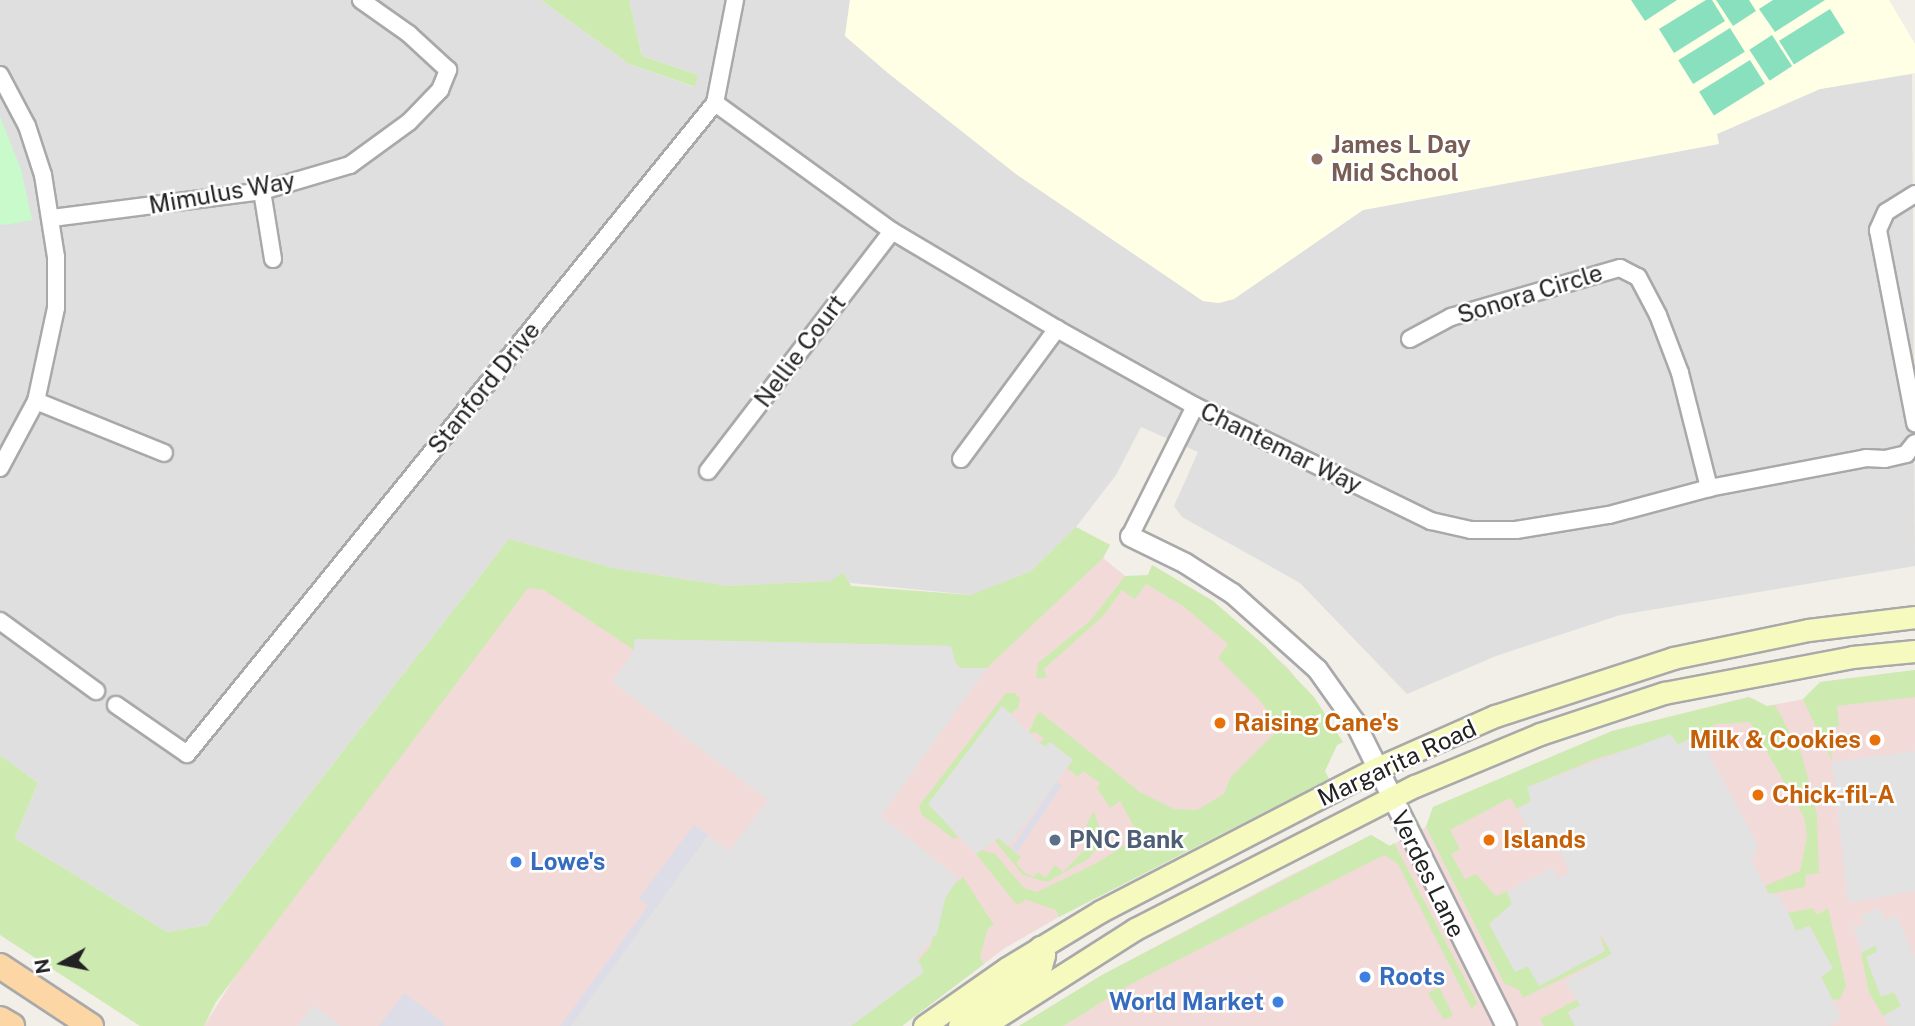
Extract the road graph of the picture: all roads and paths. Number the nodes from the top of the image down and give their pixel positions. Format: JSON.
{"nodes":[{"id":1,"x":362,"y":0,"type":"edge"},
{"id":2,"x":735,"y":0,"type":"edge"},
{"id":3,"x":0,"y":75,"type":"edge"},
{"id":4,"x":715,"y":103,"type":"junction"},
{"id":5,"x":262,"y":191,"type":"junction"},
{"id":6,"x":1915,"y":194,"type":"edge"},
{"id":7,"x":52,"y":219,"type":"junction"},
{"id":8,"x":891,"y":231,"type":"junction"},
{"id":9,"x":273,"y":259,"type":"dead end"},
{"id":10,"x":1057,"y":329,"type":"junction"},
{"id":11,"x":1409,"y":339,"type":"dead end"},
{"id":12,"x":36,"y":401,"type":"junction"},
{"id":13,"x":1195,"y":405,"type":"junction"},
{"id":14,"x":1915,"y":423,"type":"edge"},
{"id":15,"x":1915,"y":443,"type":"edge"},
{"id":16,"x":164,"y":453,"type":"dead end"},
{"id":17,"x":961,"y":459,"type":"dead end"},
{"id":18,"x":0,"y":468,"type":"edge"},
{"id":19,"x":708,"y":471,"type":"dead end"},
{"id":20,"x":1709,"y":488,"type":"junction"},
{"id":21,"x":1130,"y":536,"type":"joint"},
{"id":22,"x":1915,"y":617,"type":"edge"},
{"id":23,"x":0,"y":621,"type":"edge"},
{"id":24,"x":1915,"y":651,"type":"edge"},
{"id":25,"x":96,"y":691,"type":"dead end"},
{"id":26,"x":116,"y":705,"type":"dead end"},
{"id":27,"x":1377,"y":768,"type":"junction"},
{"id":28,"x":1392,"y":797,"type":"junction"},
{"id":29,"x":1040,"y":947,"type":"junction"},
{"id":30,"x":0,"y":966,"type":"edge"},
{"id":31,"x":0,"y":1019,"type":"edge"},
{"id":32,"x":12,"y":1026,"type":"edge"},
{"id":33,"x":91,"y":1026,"type":"edge"},
{"id":34,"x":924,"y":1026,"type":"edge"},
{"id":35,"x":959,"y":1026,"type":"edge"},
{"id":36,"x":984,"y":1026,"type":"edge"},
{"id":37,"x":1506,"y":1026,"type":"edge"}],
"edges":[{"from":1,"to":5,"type":"street","name":"Mimulus Way"},
{"from":2,"to":4,"type":"street","name":"Stanford Drive"},
{"from":3,"to":7,"type":"street"},
{"from":4,"to":8,"type":"street","name":"Chantemar Way"},
{"from":4,"to":26,"type":"street","name":"Stanford Drive"},
{"from":5,"to":7,"type":"street","name":"Mimulus Way"},
{"from":5,"to":9,"type":"street"},
{"from":6,"to":14,"type":"street"},
{"from":7,"to":12,"type":"street"},
{"from":8,"to":10,"type":"street","name":"Chantemar Way"},
{"from":8,"to":19,"type":"street","name":"Nellie Court"},
{"from":10,"to":13,"type":"street","name":"Chantemar Way"},
{"from":10,"to":17,"type":"street"},
{"from":11,"to":20,"type":"street","name":"Sonora Circle"},
{"from":12,"to":16,"type":"street"},
{"from":12,"to":18,"type":"street"},
{"from":13,"to":20,"type":"street","name":"Chantemar Way"},
{"from":13,"to":21,"type":"street"},
{"from":15,"to":20,"type":"street","name":"Chantemar Way"},
{"from":21,"to":27,"type":"street","name":"Verdes Lane"},
{"from":22,"to":27,"type":"main road","name":"Margarita Road"},
{"from":23,"to":25,"type":"street"},
{"from":24,"to":28,"type":"main road","name":"Margarita Road"},
{"from":27,"to":28,"type":"street","name":"Verdes Lane"},
{"from":27,"to":29,"type":"main road","name":"Margarita Road"},
{"from":28,"to":36,"type":"main road","name":"Margarita Road"},
{"from":28,"to":37,"type":"street","name":"Verdes Lane"},
{"from":29,"to":34,"type":"main road","name":"Margarita Road"},
{"from":29,"to":35,"type":"main road"},
{"from":30,"to":33,"type":"main road"},
{"from":31,"to":32,"type":"main road"}]}
